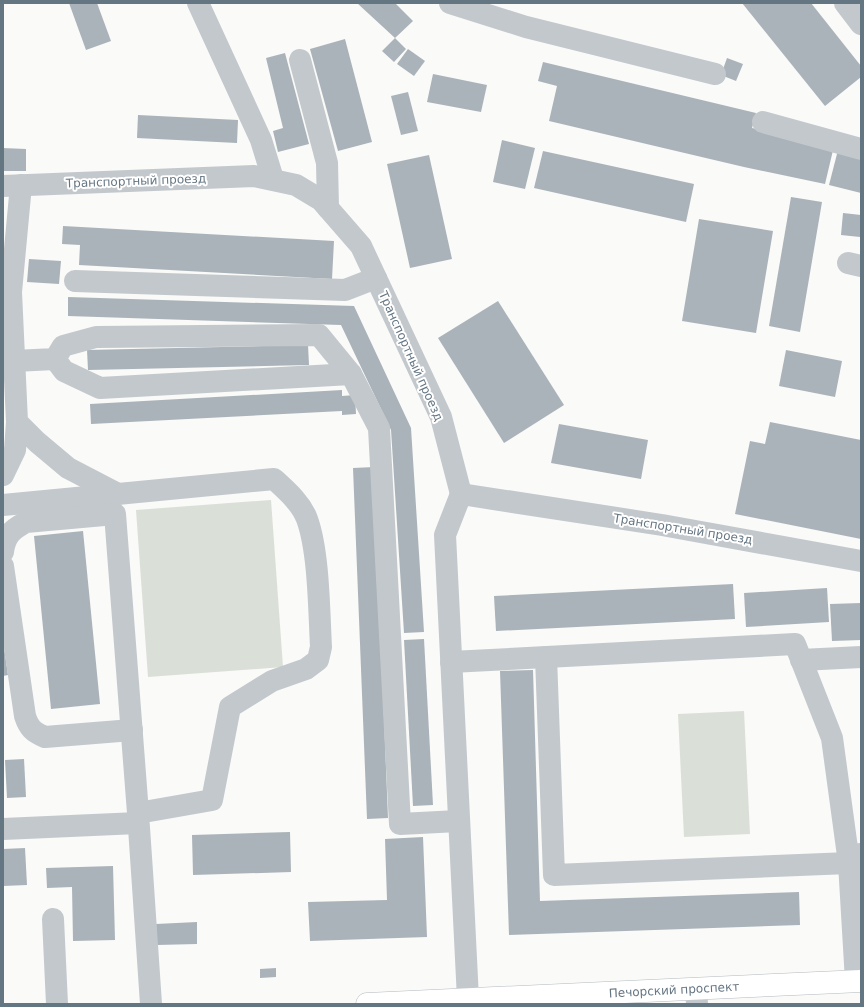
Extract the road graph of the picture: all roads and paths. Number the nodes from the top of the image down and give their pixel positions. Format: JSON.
{"nodes":[{"id":1,"x":198,"y":3,"type":"edge"},
{"id":2,"x":450,"y":3,"type":"edge"},
{"id":3,"x":845,"y":3,"type":"edge"},
{"id":4,"x":861,"y":24,"type":"edge"},
{"id":5,"x":300,"y":60,"type":"dead end"},
{"id":6,"x":715,"y":74,"type":"dead end"},
{"id":7,"x":762,"y":122,"type":"dead end"},
{"id":8,"x":861,"y":149,"type":"edge"},
{"id":9,"x":273,"y":179,"type":"junction"},
{"id":10,"x":12,"y":186,"type":"edge"},
{"id":11,"x":328,"y":208,"type":"junction"},
{"id":12,"x":8,"y":265,"type":"edge"},
{"id":13,"x":376,"y":278,"type":"junction"},
{"id":14,"x":75,"y":281,"type":"dead end"},
{"id":15,"x":55,"y":359,"type":"junction"},
{"id":16,"x":351,"y":374,"type":"junction"},
{"id":17,"x":11,"y":375,"type":"edge"},
{"id":18,"x":17,"y":422,"type":"junction"},
{"id":19,"x":3,"y":475,"type":"edge"},
{"id":20,"x":118,"y":494,"type":"junction"},
{"id":21,"x":462,"y":494,"type":"junction"},
{"id":22,"x":3,"y":505,"type":"edge"},
{"id":23,"x":3,"y":552,"type":"edge"},
{"id":24,"x":861,"y":561,"type":"edge"},
{"id":25,"x":3,"y":566,"type":"edge"},
{"id":26,"x":546,"y":657,"type":"junction"},
{"id":27,"x":861,"y":657,"type":"edge"},
{"id":28,"x":801,"y":660,"type":"junction"},
{"id":29,"x":451,"y":662,"type":"junction"},
{"id":30,"x":132,"y":730,"type":"junction"},
{"id":31,"x":138,"y":818,"type":"junction"},
{"id":32,"x":458,"y":821,"type":"junction"},
{"id":33,"x":3,"y":829,"type":"edge"},
{"id":34,"x":855,"y":858,"type":"edge"},
{"id":35,"x":53,"y":918,"type":"dead end"},
{"id":36,"x":858,"y":981,"type":"edge"},
{"id":37,"x":696,"y":997,"type":"edge"},
{"id":38,"x":468,"y":999,"type":"junction"},
{"id":39,"x":57,"y":1004,"type":"edge"},
{"id":40,"x":151,"y":1004,"type":"edge"},
{"id":41,"x":367,"y":1004,"type":"edge"}],
"edges":[{"from":1,"to":9,"type":"street"},
{"from":2,"to":6,"type":"street"},
{"from":3,"to":4,"type":"street"},
{"from":5,"to":11,"type":"street"},
{"from":7,"to":8,"type":"street"},
{"from":9,"to":10,"type":"street","name":"Транспортный проезд"},
{"from":9,"to":11,"type":"street","name":"Транспортный проезд"},
{"from":10,"to":12,"type":"street"},
{"from":11,"to":13,"type":"street","name":"Транспортный проезд"},
{"from":12,"to":17,"type":"street"},
{"from":13,"to":14,"type":"street"},
{"from":13,"to":21,"type":"street","name":"Транспортный проезд"},
{"from":15,"to":16,"type":"street"},
{"from":15,"to":16,"type":"street"},
{"from":15,"to":17,"type":"street"},
{"from":16,"to":32,"type":"street"},
{"from":17,"to":18,"type":"street"},
{"from":18,"to":19,"type":"street"},
{"from":18,"to":20,"type":"street"},
{"from":20,"to":22,"type":"street"},
{"from":20,"to":31,"type":"street"},
{"from":21,"to":24,"type":"street","name":"Транспортный проезд"},
{"from":21,"to":29,"type":"street"},
{"from":23,"to":30,"type":"street"},
{"from":25,"to":30,"type":"street"},
{"from":26,"to":28,"type":"street"},
{"from":26,"to":29,"type":"street"},
{"from":26,"to":34,"type":"street"},
{"from":27,"to":28,"type":"street"},
{"from":28,"to":34,"type":"street"},
{"from":29,"to":32,"type":"street"},
{"from":30,"to":31,"type":"street"},
{"from":31,"to":33,"type":"street"},
{"from":31,"to":40,"type":"street"},
{"from":32,"to":38,"type":"street"},
{"from":34,"to":36,"type":"street"},
{"from":35,"to":39,"type":"street"},
{"from":36,"to":37,"type":"main road","name":"Печорский проспект"},
{"from":37,"to":38,"type":"main road","name":"Печорский проспект"},
{"from":38,"to":41,"type":"main road","name":"Печорский проспект"}]}
